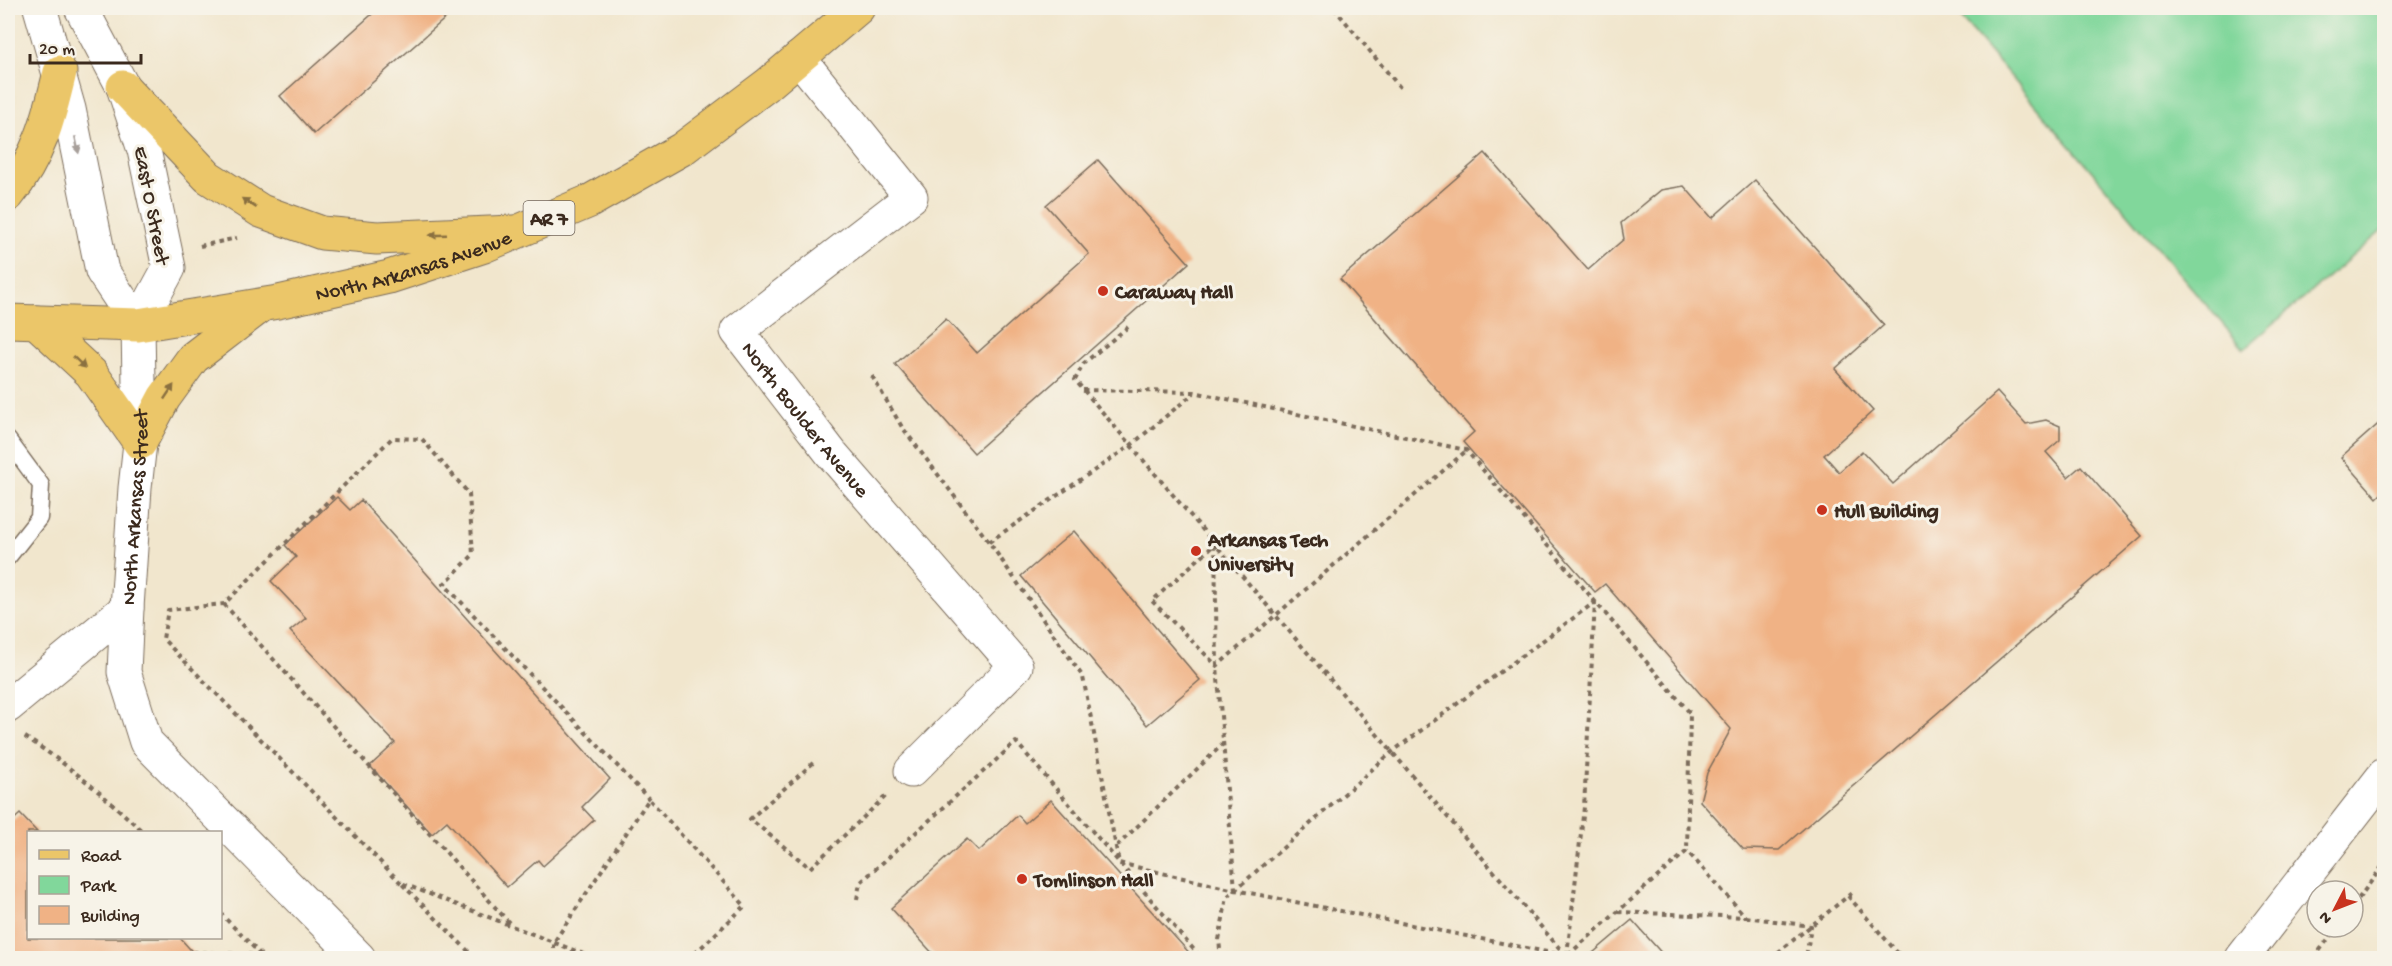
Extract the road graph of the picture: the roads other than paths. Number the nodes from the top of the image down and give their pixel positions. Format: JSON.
{"nodes":[{"id":1,"x":40,"y":8,"type":"edge"},
{"id":2,"x":81,"y":8,"type":"edge"},
{"id":3,"x":858,"y":8,"type":"edge"},
{"id":4,"x":799,"y":58,"type":"junction"},
{"id":5,"x":60,"y":72,"type":"junction"},
{"id":6,"x":123,"y":87,"type":"junction"},
{"id":7,"x":8,"y":195,"type":"edge"},
{"id":8,"x":517,"y":232,"type":"junction"},
{"id":9,"x":262,"y":305,"type":"junction"},
{"id":10,"x":22,"y":321,"type":"edge"},
{"id":11,"x":138,"y":325,"type":"junction"},
{"id":12,"x":8,"y":440,"type":"edge"},
{"id":13,"x":140,"y":443,"type":"junction"},
{"id":14,"x":8,"y":557,"type":"edge"},
{"id":15,"x":128,"y":608,"type":"junction"},
{"id":16,"x":13,"y":720,"type":"edge"},
{"id":17,"x":911,"y":771,"type":"road end"},
{"id":18,"x":2385,"y":775,"type":"edge"},
{"id":19,"x":359,"y":958,"type":"edge"},
{"id":20,"x":2242,"y":958,"type":"edge"}],
"edges":[{"from":1,"to":5,"type":"street"},
{"from":2,"to":6,"type":"street","name":"East O Street"},
{"from":3,"to":4,"type":"main road","name":"North Arkansas Avenue","number":"AR 7"},
{"from":4,"to":8,"type":"main road","name":"North Arkansas Avenue","number":"AR 7"},
{"from":4,"to":17,"type":"street","name":"North Boulder Avenue"},
{"from":5,"to":7,"type":"main road"},
{"from":5,"to":11,"type":"street","one_way":true},
{"from":8,"to":6,"type":"main road","one_way":true},
{"from":6,"to":11,"type":"street","name":"East O Street"},
{"from":8,"to":9,"type":"main road","name":"North Arkansas Avenue","number":"AR 7"},
{"from":9,"to":11,"type":"main road","name":"North Arkansas Avenue","number":"AR 7"},
{"from":13,"to":9,"type":"main road","one_way":true},
{"from":10,"to":11,"type":"main road","name":"North Arkansas Avenue","number":"AR 7"},
{"from":10,"to":13,"type":"main road","one_way":true},
{"from":11,"to":13,"type":"street","name":"North Arkansas Street"},
{"from":12,"to":14,"type":"lane"},
{"from":13,"to":15,"type":"street","name":"North Arkansas Street"},
{"from":15,"to":16,"type":"street","name":"North Arkansas Street"},
{"from":15,"to":19,"type":"street"},
{"from":18,"to":20,"type":"street"}]}
